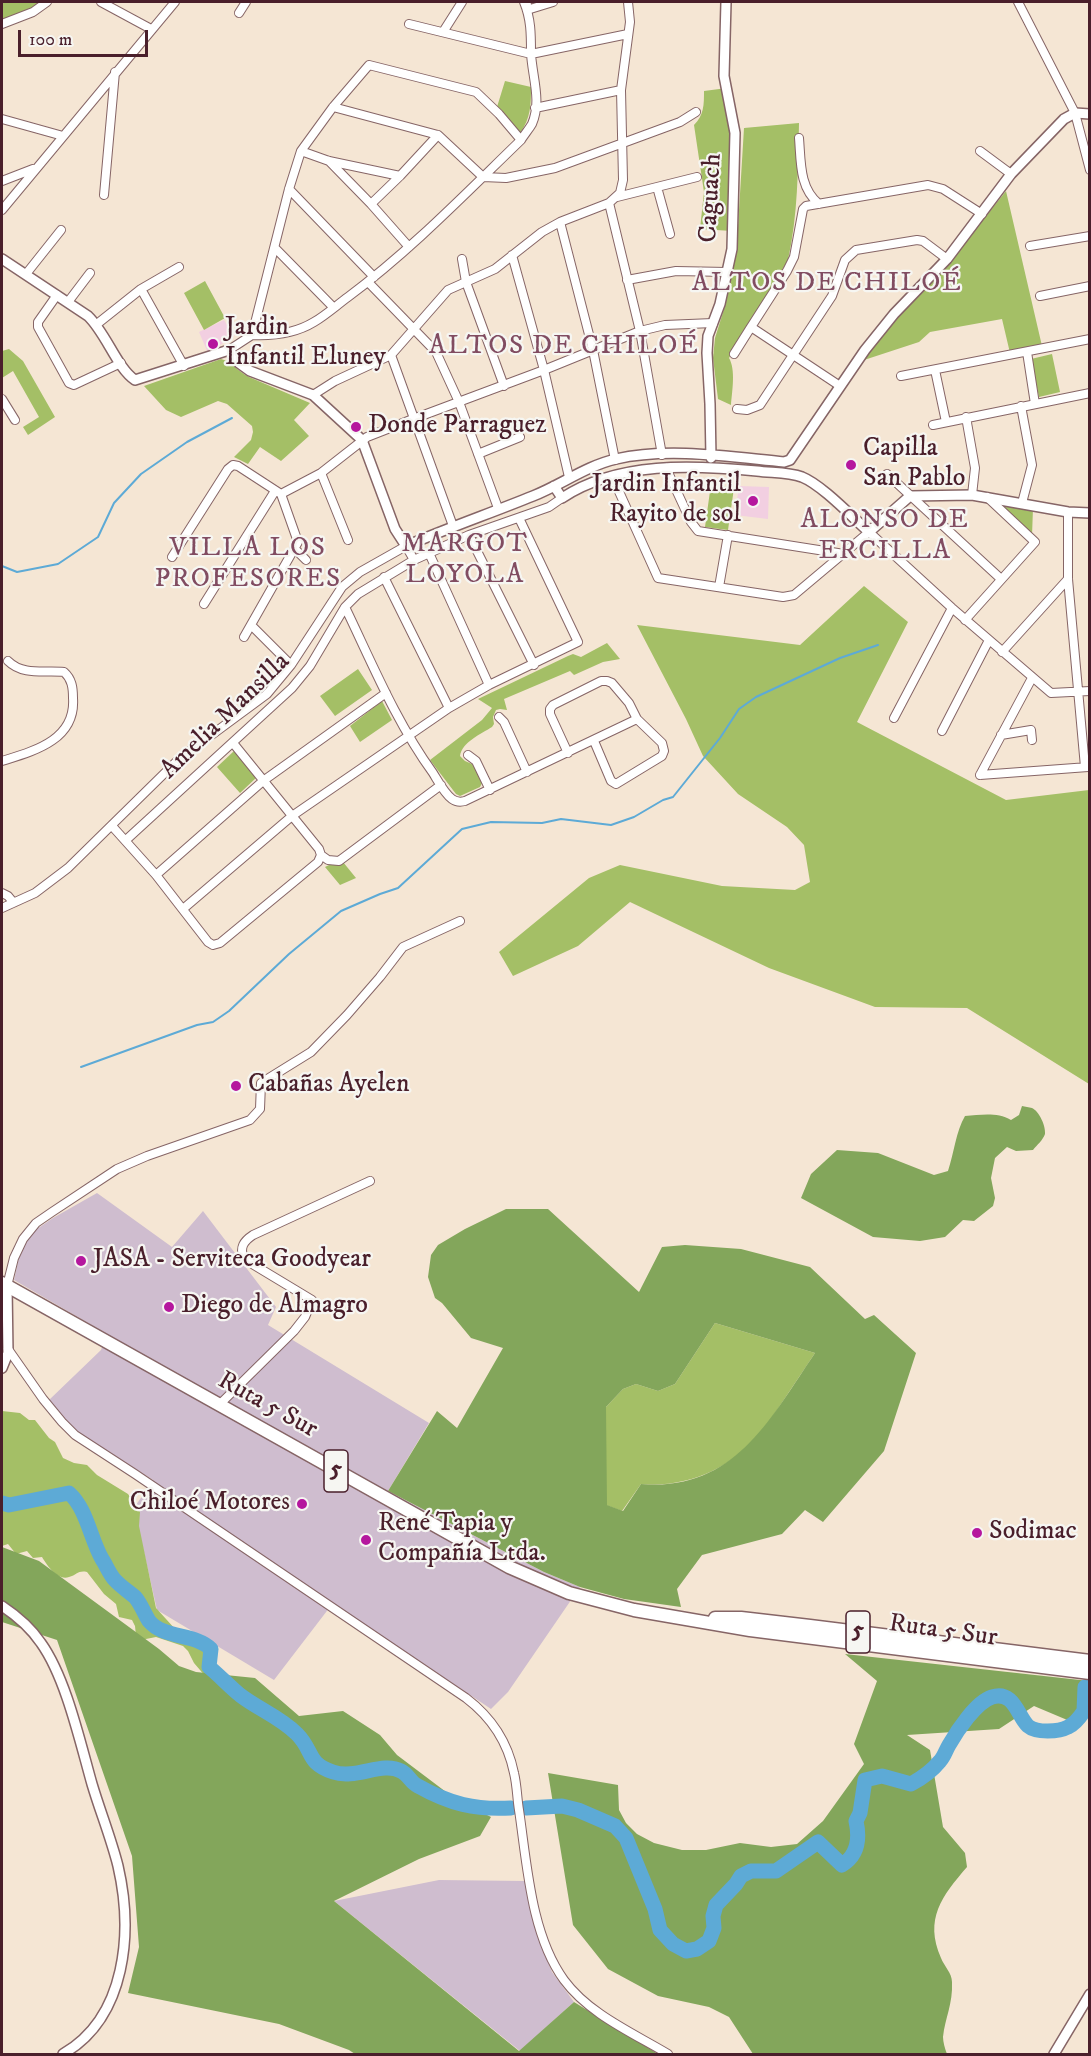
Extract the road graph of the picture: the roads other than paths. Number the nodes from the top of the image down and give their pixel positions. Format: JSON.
{"nodes":[{"id":1,"x":47,"y":2,"type":"edge"},
{"id":2,"x":101,"y":2,"type":"edge"},
{"id":3,"x":175,"y":2,"type":"edge"},
{"id":4,"x":246,"y":2,"type":"edge"},
{"id":5,"x":462,"y":2,"type":"edge"},
{"id":6,"x":553,"y":2,"type":"edge"},
{"id":7,"x":628,"y":2,"type":"edge"},
{"id":8,"x":726,"y":2,"type":"edge"},
{"id":9,"x":1018,"y":2,"type":"edge"},
{"id":10,"x":526,"y":4,"type":"edge"},
{"id":11,"x":239,"y":13,"type":"dead end"},
{"id":12,"x":2,"y":24,"type":"edge"},
{"id":13,"x":409,"y":24,"type":"dead end"},
{"id":14,"x":152,"y":29,"type":"junction"},
{"id":15,"x":443,"y":32,"type":"junction"},
{"id":16,"x":628,"y":34,"type":"junction"},
{"id":17,"x":531,"y":54,"type":"junction"},
{"id":18,"x":115,"y":72,"type":"junction"},
{"id":19,"x":621,"y":90,"type":"junction"},
{"id":20,"x":333,"y":107,"type":"junction"},
{"id":21,"x":535,"y":108,"type":"junction"},
{"id":22,"x":696,"y":112,"type":"dead end"},
{"id":23,"x":1075,"y":113,"type":"junction"},
{"id":24,"x":1089,"y":114,"type":"edge"},
{"id":25,"x":2,"y":119,"type":"edge"},
{"id":26,"x":438,"y":135,"type":"junction"},
{"id":27,"x":63,"y":136,"type":"junction"},
{"id":28,"x":799,"y":138,"type":"dead end"},
{"id":29,"x":521,"y":140,"type":"junction"},
{"id":30,"x":621,"y":144,"type":"junction"},
{"id":31,"x":301,"y":151,"type":"junction"},
{"id":32,"x":980,"y":151,"type":"dead end"},
{"id":33,"x":329,"y":162,"type":"junction"},
{"id":34,"x":35,"y":168,"type":"junction"},
{"id":35,"x":1089,"y":170,"type":"edge"},
{"id":36,"x":1011,"y":174,"type":"junction"},
{"id":37,"x":400,"y":176,"type":"junction"},
{"id":38,"x":483,"y":177,"type":"junction"},
{"id":39,"x":697,"y":177,"type":"dead end"},
{"id":40,"x":2,"y":182,"type":"edge"},
{"id":41,"x":657,"y":187,"type":"junction"},
{"id":42,"x":289,"y":189,"type":"junction"},
{"id":43,"x":16,"y":192,"type":"junction"},
{"id":44,"x":104,"y":195,"type":"dead end"},
{"id":45,"x":617,"y":197,"type":"junction"},
{"id":46,"x":609,"y":203,"type":"junction"},
{"id":47,"x":371,"y":204,"type":"junction"},
{"id":48,"x":819,"y":204,"type":"junction"},
{"id":49,"x":2,"y":210,"type":"edge"},
{"id":50,"x":981,"y":214,"type":"junction"},
{"id":51,"x":560,"y":222,"type":"junction"},
{"id":52,"x":61,"y":230,"type":"dead end"},
{"id":53,"x":670,"y":234,"type":"dead end"},
{"id":54,"x":1089,"y":236,"type":"edge"},
{"id":55,"x":1030,"y":246,"type":"dead end"},
{"id":56,"x":408,"y":247,"type":"junction"},
{"id":57,"x":275,"y":248,"type":"junction"},
{"id":58,"x":512,"y":255,"type":"junction"},
{"id":59,"x":2,"y":259,"type":"edge"},
{"id":60,"x":462,"y":259,"type":"dead end"},
{"id":61,"x":947,"y":259,"type":"junction"},
{"id":62,"x":179,"y":267,"type":"dead end"},
{"id":63,"x":727,"y":272,"type":"junction"},
{"id":64,"x":90,"y":273,"type":"dead end"},
{"id":65,"x":26,"y":274,"type":"junction"},
{"id":66,"x":371,"y":279,"type":"junction"},
{"id":67,"x":627,"y":280,"type":"junction"},
{"id":68,"x":466,"y":282,"type":"junction"},
{"id":69,"x":1089,"y":286,"type":"edge"},
{"id":70,"x":141,"y":289,"type":"junction"},
{"id":71,"x":57,"y":295,"type":"junction"},
{"id":72,"x":1040,"y":297,"type":"dead end"},
{"id":73,"x":68,"y":302,"type":"junction"},
{"id":74,"x":334,"y":308,"type":"junction"},
{"id":75,"x":713,"y":322,"type":"junction"},
{"id":76,"x":97,"y":324,"type":"junction"},
{"id":77,"x":751,"y":327,"type":"junction"},
{"id":78,"x":414,"y":328,"type":"junction"},
{"id":79,"x":640,"y":331,"type":"junction"},
{"id":80,"x":252,"y":335,"type":"junction"},
{"id":81,"x":1089,"y":339,"type":"edge"},
{"id":82,"x":228,"y":350,"type":"junction"},
{"id":83,"x":593,"y":350,"type":"junction"},
{"id":84,"x":1027,"y":352,"type":"junction"},
{"id":85,"x":734,"y":354,"type":"dead end"},
{"id":86,"x":793,"y":355,"type":"junction"},
{"id":87,"x":391,"y":356,"type":"junction"},
{"id":88,"x":121,"y":363,"type":"junction"},
{"id":89,"x":184,"y":366,"type":"junction"},
{"id":90,"x":544,"y":370,"type":"junction"},
{"id":91,"x":935,"y":370,"type":"junction"},
{"id":92,"x":901,"y":376,"type":"dead end"},
{"id":93,"x":504,"y":386,"type":"junction"},
{"id":94,"x":840,"y":386,"type":"junction"},
{"id":95,"x":1089,"y":393,"type":"edge"},
{"id":96,"x":313,"y":395,"type":"junction"},
{"id":97,"x":2,"y":399,"type":"edge"},
{"id":98,"x":459,"y":402,"type":"junction"},
{"id":99,"x":1035,"y":404,"type":"junction"},
{"id":100,"x":1021,"y":406,"type":"junction"},
{"id":101,"x":737,"y":409,"type":"dead end"},
{"id":102,"x":966,"y":417,"type":"junction"},
{"id":103,"x":413,"y":419,"type":"junction"},
{"id":104,"x":15,"y":420,"type":"dead end"},
{"id":105,"x":946,"y":422,"type":"junction"},
{"id":106,"x":933,"y":424,"type":"dead end"},
{"id":107,"x":520,"y":437,"type":"dead end"},
{"id":108,"x":362,"y":440,"type":"junction"},
{"id":109,"x":478,"y":454,"type":"junction"},
{"id":110,"x":662,"y":455,"type":"junction"},
{"id":111,"x":711,"y":455,"type":"junction"},
{"id":112,"x":615,"y":460,"type":"junction"},
{"id":113,"x":711,"y":467,"type":"junction"},
{"id":114,"x":666,"y":468,"type":"junction"},
{"id":115,"x":321,"y":473,"type":"junction"},
{"id":116,"x":887,"y":474,"type":"dead end"},
{"id":117,"x":612,"y":476,"type":"junction"},
{"id":118,"x":569,"y":477,"type":"junction"},
{"id":119,"x":554,"y":486,"type":"junction"},
{"id":120,"x":278,"y":493,"type":"junction"},
{"id":121,"x":972,"y":495,"type":"junction"},
{"id":122,"x":910,"y":496,"type":"junction"},
{"id":123,"x":987,"y":497,"type":"junction"},
{"id":124,"x":562,"y":498,"type":"junction"},
{"id":125,"x":1022,"y":503,"type":"junction"},
{"id":126,"x":498,"y":508,"type":"junction"},
{"id":127,"x":1068,"y":512,"type":"junction"},
{"id":128,"x":1089,"y":513,"type":"edge"},
{"id":129,"x":519,"y":518,"type":"junction"},
{"id":130,"x":453,"y":526,"type":"junction"},
{"id":131,"x":869,"y":532,"type":"junction"},
{"id":132,"x":469,"y":535,"type":"junction"},
{"id":133,"x":728,"y":535,"type":"junction"},
{"id":134,"x":348,"y":540,"type":"dead end"},
{"id":135,"x":296,"y":545,"type":"junction"},
{"id":136,"x":406,"y":546,"type":"junction"},
{"id":137,"x":429,"y":553,"type":"junction"},
{"id":138,"x":844,"y":554,"type":"junction"},
{"id":139,"x":172,"y":557,"type":"dead end"},
{"id":140,"x":306,"y":560,"type":"dead end"},
{"id":141,"x":414,"y":560,"type":"junction"},
{"id":142,"x":384,"y":578,"type":"junction"},
{"id":143,"x":1001,"y":579,"type":"junction"},
{"id":144,"x":1068,"y":579,"type":"junction"},
{"id":145,"x":719,"y":587,"type":"junction"},
{"id":146,"x":204,"y":604,"type":"dead end"},
{"id":147,"x":345,"y":607,"type":"junction"},
{"id":148,"x":952,"y":608,"type":"junction"},
{"id":149,"x":965,"y":620,"type":"junction"},
{"id":150,"x":252,"y":626,"type":"junction"},
{"id":151,"x":244,"y":637,"type":"dead end"},
{"id":152,"x":989,"y":640,"type":"junction"},
{"id":153,"x":1002,"y":652,"type":"junction"},
{"id":154,"x":8,"y":661,"type":"dead end"},
{"id":155,"x":534,"y":664,"type":"junction"},
{"id":156,"x":291,"y":665,"type":"junction"},
{"id":157,"x":1032,"y":678,"type":"junction"},
{"id":158,"x":489,"y":685,"type":"junction"},
{"id":159,"x":1089,"y":691,"type":"edge"},
{"id":160,"x":1078,"y":692,"type":"junction"},
{"id":161,"x":386,"y":693,"type":"junction"},
{"id":162,"x":449,"y":708,"type":"junction"},
{"id":163,"x":499,"y":717,"type":"dead end"},
{"id":164,"x":894,"y":718,"type":"dead end"},
{"id":165,"x":637,"y":719,"type":"junction"},
{"id":166,"x":942,"y":731,"type":"dead end"},
{"id":167,"x":1001,"y":735,"type":"junction"},
{"id":168,"x":409,"y":736,"type":"junction"},
{"id":169,"x":1032,"y":740,"type":"dead end"},
{"id":170,"x":594,"y":741,"type":"junction"},
{"id":171,"x":233,"y":743,"type":"junction"},
{"id":172,"x":568,"y":753,"type":"junction"},
{"id":173,"x":468,"y":754,"type":"dead end"},
{"id":174,"x":2,"y":761,"type":"edge"},
{"id":175,"x":1087,"y":767,"type":"edge"},
{"id":176,"x":527,"y":772,"type":"junction"},
{"id":177,"x":263,"y":781,"type":"junction"},
{"id":178,"x":441,"y":785,"type":"junction"},
{"id":179,"x":490,"y":790,"type":"junction"},
{"id":180,"x":292,"y":816,"type":"junction"},
{"id":181,"x":112,"y":826,"type":"junction"},
{"id":182,"x":126,"y":840,"type":"junction"},
{"id":183,"x":321,"y":855,"type":"junction"},
{"id":184,"x":156,"y":875,"type":"junction"},
{"id":185,"x":2,"y":893,"type":"edge"},
{"id":186,"x":13,"y":902,"type":"junction"},
{"id":187,"x":2,"y":908,"type":"edge"},
{"id":188,"x":183,"y":909,"type":"junction"},
{"id":189,"x":460,"y":921,"type":"dead end"},
{"id":190,"x":370,"y":1181,"type":"dead end"},
{"id":191,"x":4,"y":1284,"type":"edge"},
{"id":192,"x":8,"y":1348,"type":"junction"},
{"id":193,"x":2,"y":1368,"type":"edge"},
{"id":194,"x":219,"y":1405,"type":"junction"},
{"id":195,"x":2,"y":1606,"type":"edge"},
{"id":196,"x":683,"y":1618,"type":"junction"},
{"id":197,"x":922,"y":1640,"type":"junction"},
{"id":198,"x":937,"y":1654,"type":"junction"},
{"id":199,"x":1089,"y":1661,"type":"edge"},
{"id":200,"x":1089,"y":1674,"type":"edge"},
{"id":201,"x":1089,"y":1994,"type":"edge"},
{"id":202,"x":63,"y":2055,"type":"edge"},
{"id":203,"x":668,"y":2055,"type":"edge"},
{"id":204,"x":1054,"y":2055,"type":"edge"}],
"edges":[{"from":1,"to":12,"type":"street"},
{"from":2,"to":14,"type":"street"},
{"from":3,"to":14,"type":"street"},
{"from":4,"to":11,"type":"street"},
{"from":5,"to":15,"type":"street"},
{"from":6,"to":10,"type":"street"},
{"from":7,"to":16,"type":"street"},
{"from":8,"to":63,"type":"street","name":"Caguach"},
{"from":9,"to":23,"type":"street"},
{"from":10,"to":17,"type":"street"},
{"from":13,"to":15,"type":"street"},
{"from":14,"to":18,"type":"street"},
{"from":15,"to":17,"type":"street"},
{"from":16,"to":17,"type":"street"},
{"from":16,"to":19,"type":"street"},
{"from":17,"to":21,"type":"street"},
{"from":18,"to":27,"type":"street"},
{"from":18,"to":44,"type":"street"},
{"from":19,"to":21,"type":"street"},
{"from":19,"to":30,"type":"street"},
{"from":20,"to":26,"type":"street"},
{"from":20,"to":29,"type":"street"},
{"from":20,"to":31,"type":"street"},
{"from":21,"to":29,"type":"street"},
{"from":22,"to":30,"type":"street"},
{"from":23,"to":24,"type":"street"},
{"from":23,"to":35,"type":"street"},
{"from":23,"to":36,"type":"street"},
{"from":25,"to":27,"type":"street"},
{"from":26,"to":37,"type":"street"},
{"from":26,"to":38,"type":"street"},
{"from":27,"to":34,"type":"street"},
{"from":28,"to":48,"type":"street"},
{"from":29,"to":38,"type":"street"},
{"from":30,"to":38,"type":"street"},
{"from":30,"to":45,"type":"street"},
{"from":31,"to":33,"type":"street"},
{"from":31,"to":42,"type":"street"},
{"from":32,"to":36,"type":"street"},
{"from":33,"to":37,"type":"street"},
{"from":33,"to":47,"type":"street"},
{"from":34,"to":40,"type":"street"},
{"from":34,"to":43,"type":"street"},
{"from":36,"to":50,"type":"street"},
{"from":37,"to":47,"type":"street"},
{"from":38,"to":56,"type":"street"},
{"from":39,"to":41,"type":"street"},
{"from":40,"to":43,"type":"street"},
{"from":41,"to":45,"type":"street"},
{"from":41,"to":53,"type":"street"},
{"from":42,"to":57,"type":"street"},
{"from":42,"to":66,"type":"street"},
{"from":43,"to":49,"type":"street"},
{"from":45,"to":46,"type":"street"},
{"from":46,"to":51,"type":"street"},
{"from":46,"to":67,"type":"street"},
{"from":47,"to":56,"type":"street"},
{"from":48,"to":50,"type":"street"},
{"from":48,"to":77,"type":"street"},
{"from":50,"to":61,"type":"street"},
{"from":51,"to":58,"type":"street"},
{"from":51,"to":83,"type":"street"},
{"from":52,"to":65,"type":"street"},
{"from":54,"to":55,"type":"street"},
{"from":56,"to":66,"type":"street"},
{"from":57,"to":74,"type":"street"},
{"from":57,"to":80,"type":"street"},
{"from":58,"to":68,"type":"street"},
{"from":58,"to":90,"type":"street"},
{"from":59,"to":65,"type":"street"},
{"from":60,"to":68,"type":"street"},
{"from":61,"to":86,"type":"street"},
{"from":61,"to":94,"type":"street"},
{"from":62,"to":70,"type":"street"},
{"from":63,"to":67,"type":"street"},
{"from":63,"to":75,"type":"street","name":"Caguach"},
{"from":64,"to":73,"type":"street"},
{"from":65,"to":71,"type":"street"},
{"from":66,"to":74,"type":"street"},
{"from":66,"to":78,"type":"street"},
{"from":67,"to":79,"type":"street"},
{"from":68,"to":78,"type":"street"},
{"from":68,"to":93,"type":"street"},
{"from":69,"to":72,"type":"street"},
{"from":70,"to":76,"type":"street"},
{"from":70,"to":89,"type":"street"},
{"from":71,"to":73,"type":"street"},
{"from":71,"to":88,"type":"street"},
{"from":73,"to":76,"type":"street"},
{"from":74,"to":80,"type":"street"},
{"from":75,"to":79,"type":"street"},
{"from":75,"to":111,"type":"street","name":"Caguach"},
{"from":76,"to":88,"type":"street"},
{"from":77,"to":85,"type":"street"},
{"from":77,"to":86,"type":"street"},
{"from":78,"to":87,"type":"street"},
{"from":78,"to":98,"type":"street"},
{"from":79,"to":83,"type":"street"},
{"from":79,"to":110,"type":"street"},
{"from":80,"to":82,"type":"street"},
{"from":81,"to":84,"type":"street"},
{"from":82,"to":89,"type":"street"},
{"from":82,"to":96,"type":"street"},
{"from":83,"to":90,"type":"street"},
{"from":83,"to":112,"type":"street"},
{"from":84,"to":91,"type":"street"},
{"from":84,"to":99,"type":"street"},
{"from":86,"to":94,"type":"street"},
{"from":86,"to":101,"type":"street"},
{"from":87,"to":96,"type":"street"},
{"from":87,"to":103,"type":"street"},
{"from":88,"to":89,"type":"street"},
{"from":90,"to":93,"type":"street"},
{"from":90,"to":118,"type":"street"},
{"from":91,"to":92,"type":"street"},
{"from":91,"to":105,"type":"street"},
{"from":93,"to":98,"type":"street"},
{"from":94,"to":111,"type":"street"},
{"from":95,"to":99,"type":"street"},
{"from":96,"to":108,"type":"street"},
{"from":97,"to":104,"type":"street"},
{"from":98,"to":103,"type":"street"},
{"from":98,"to":109,"type":"street"},
{"from":99,"to":100,"type":"street"},
{"from":100,"to":102,"type":"street"},
{"from":100,"to":125,"type":"street"},
{"from":102,"to":105,"type":"street"},
{"from":102,"to":121,"type":"street"},
{"from":103,"to":108,"type":"street"},
{"from":103,"to":130,"type":"street"},
{"from":105,"to":106,"type":"street"},
{"from":107,"to":109,"type":"street"},
{"from":108,"to":115,"type":"street"},
{"from":108,"to":136,"type":"street"},
{"from":109,"to":126,"type":"street"},
{"from":110,"to":111,"type":"street"},
{"from":110,"to":112,"type":"street"},
{"from":111,"to":113,"type":"street","name":"Caguach"},
{"from":112,"to":118,"type":"street"},
{"from":113,"to":114,"type":"street"},
{"from":113,"to":131,"type":"street"},
{"from":114,"to":117,"type":"street"},
{"from":114,"to":133,"type":"street"},
{"from":115,"to":120,"type":"street"},
{"from":115,"to":134,"type":"street"},
{"from":116,"to":122,"type":"street"},
{"from":117,"to":124,"type":"street"},
{"from":117,"to":145,"type":"street"},
{"from":118,"to":119,"type":"street"},
{"from":119,"to":124,"type":"street"},
{"from":119,"to":126,"type":"street"},
{"from":120,"to":135,"type":"street"},
{"from":120,"to":139,"type":"street"},
{"from":120,"to":146,"type":"street"},
{"from":121,"to":122,"type":"street"},
{"from":121,"to":123,"type":"street"},
{"from":122,"to":131,"type":"street"},
{"from":122,"to":143,"type":"street"},
{"from":123,"to":125,"type":"street"},
{"from":123,"to":143,"type":"street"},
{"from":124,"to":129,"type":"street","name":"Amelia Mansilla"},
{"from":125,"to":127,"type":"street"},
{"from":126,"to":130,"type":"street"},
{"from":127,"to":128,"type":"street"},
{"from":127,"to":144,"type":"street"},
{"from":129,"to":132,"type":"street","name":"Amelia Mansilla"},
{"from":129,"to":155,"type":"street"},
{"from":130,"to":136,"type":"street"},
{"from":131,"to":138,"type":"street"},
{"from":131,"to":148,"type":"street"},
{"from":132,"to":137,"type":"street","name":"Amelia Mansilla"},
{"from":132,"to":155,"type":"street"},
{"from":133,"to":138,"type":"street"},
{"from":133,"to":145,"type":"street"},
{"from":135,"to":140,"type":"street"},
{"from":135,"to":150,"type":"street"},
{"from":136,"to":141,"type":"street"},
{"from":136,"to":156,"type":"street"},
{"from":137,"to":141,"type":"street","name":"Amelia Mansilla"},
{"from":137,"to":158,"type":"street"},
{"from":138,"to":145,"type":"street"},
{"from":141,"to":142,"type":"street","name":"Amelia Mansilla"},
{"from":142,"to":147,"type":"street","name":"Amelia Mansilla"},
{"from":142,"to":162,"type":"street"},
{"from":143,"to":149,"type":"street"},
{"from":144,"to":153,"type":"street"},
{"from":144,"to":160,"type":"street"},
{"from":147,"to":161,"type":"street"},
{"from":147,"to":171,"type":"street","name":"Amelia Mansilla"},
{"from":148,"to":149,"type":"street"},
{"from":148,"to":164,"type":"street"},
{"from":149,"to":152,"type":"street"},
{"from":150,"to":151,"type":"street"},
{"from":150,"to":156,"type":"street"},
{"from":152,"to":153,"type":"street"},
{"from":152,"to":166,"type":"street"},
{"from":153,"to":157,"type":"street"},
{"from":154,"to":174,"type":"street"},
{"from":155,"to":158,"type":"street"},
{"from":156,"to":181,"type":"street"},
{"from":157,"to":160,"type":"street"},
{"from":157,"to":167,"type":"street"},
{"from":158,"to":162,"type":"street"},
{"from":159,"to":160,"type":"street"},
{"from":160,"to":175,"type":"street"},
{"from":161,"to":168,"type":"street"},
{"from":161,"to":177,"type":"street"},
{"from":162,"to":168,"type":"street"},
{"from":163,"to":176,"type":"street"},
{"from":165,"to":170,"type":"street"},
{"from":165,"to":170,"type":"street"},
{"from":165,"to":172,"type":"street"},
{"from":167,"to":169,"type":"street"},
{"from":167,"to":175,"type":"street"},
{"from":168,"to":178,"type":"street"},
{"from":168,"to":180,"type":"street"},
{"from":170,"to":172,"type":"street"},
{"from":171,"to":177,"type":"street"},
{"from":171,"to":182,"type":"street","name":"Amelia Mansilla"},
{"from":172,"to":176,"type":"street"},
{"from":173,"to":179,"type":"street"},
{"from":176,"to":179,"type":"street"},
{"from":177,"to":180,"type":"street"},
{"from":177,"to":184,"type":"street"},
{"from":178,"to":179,"type":"street"},
{"from":178,"to":183,"type":"street"},
{"from":180,"to":183,"type":"street"},
{"from":180,"to":188,"type":"street"},
{"from":181,"to":182,"type":"street"},
{"from":181,"to":186,"type":"street"},
{"from":182,"to":184,"type":"street"},
{"from":183,"to":188,"type":"street"},
{"from":184,"to":188,"type":"street"},
{"from":185,"to":186,"type":"street"},
{"from":186,"to":187,"type":"street"},
{"from":189,"to":191,"type":"street"},
{"from":190,"to":194,"type":"street"},
{"from":191,"to":192,"type":"street"},
{"from":191,"to":194,"type":"highway","name":"Ruta 5 Sur","number":"5"},
{"from":192,"to":193,"type":"street"},
{"from":192,"to":203,"type":"street"},
{"from":194,"to":196,"type":"highway","name":"Ruta 5 Sur","number":"5"},
{"from":195,"to":202,"type":"street"},
{"from":196,"to":197,"type":"highway","name":"Ruta 5 Sur","number":"5"},
{"from":196,"to":198,"type":"highway","name":"Ruta 5 Sur","number":"5"},
{"from":197,"to":198,"type":"highway"},
{"from":197,"to":199,"type":"highway","name":"Ruta 5 Sur","number":"5"},
{"from":198,"to":200,"type":"highway","name":"Ruta 5 Sur","number":"5"},
{"from":201,"to":204,"type":"street"}]}
